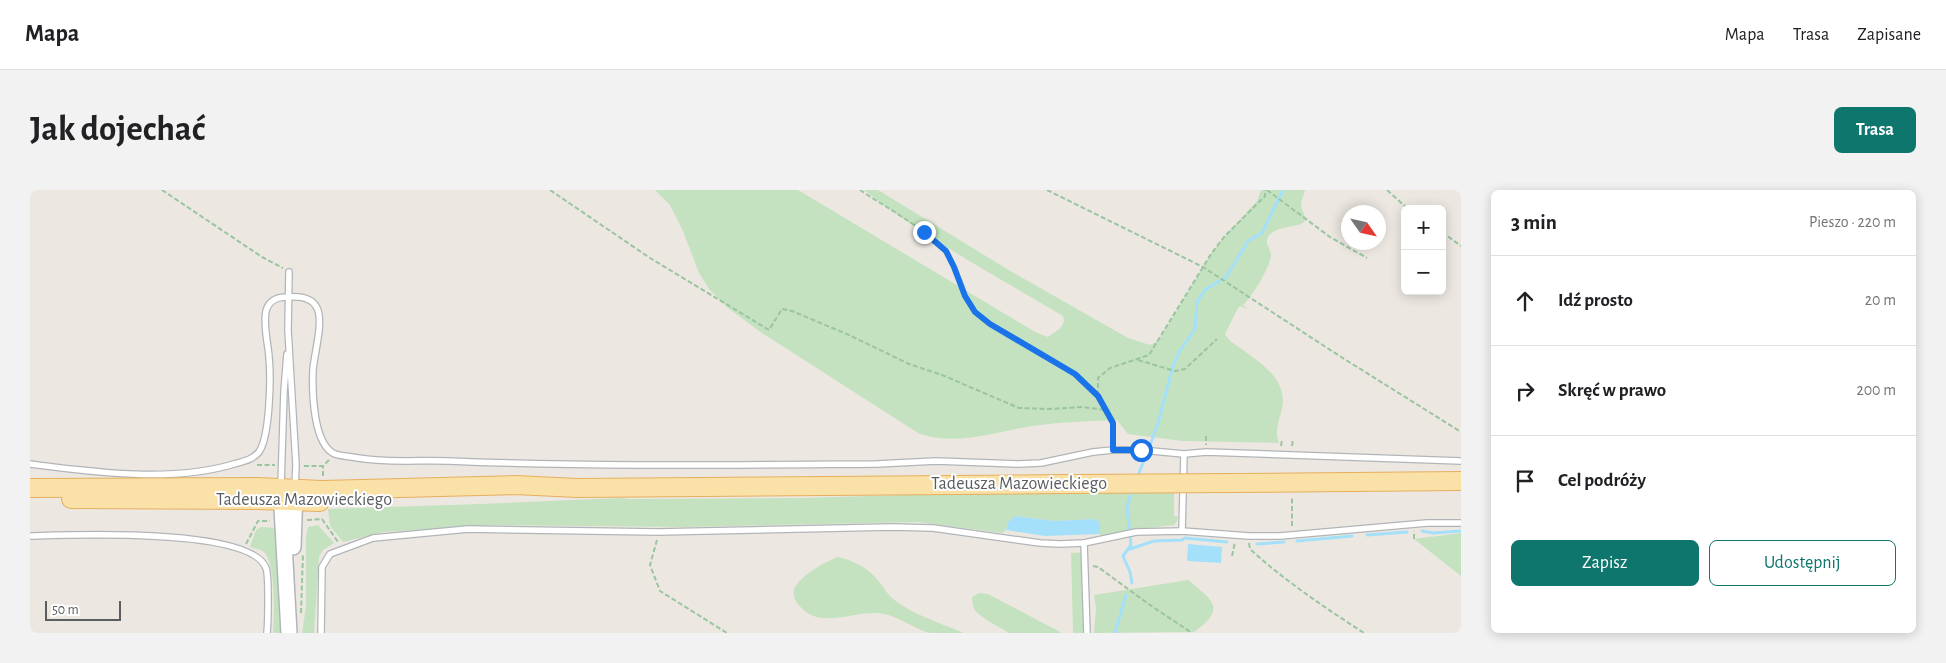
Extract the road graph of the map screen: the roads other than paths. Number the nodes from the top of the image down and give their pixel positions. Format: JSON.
{"nodes":[{"id":1,"x":289,"y":272,"type":"road end"},
{"id":2,"x":289,"y":296,"type":"junction"},
{"id":3,"x":288,"y":330,"type":"junction"},
{"id":4,"x":1184,"y":454,"type":"junction"},
{"id":5,"x":1461,"y":461,"type":"edge"},
{"id":6,"x":30,"y":464,"type":"edge"},
{"id":7,"x":1461,"y":481,"type":"edge"},
{"id":8,"x":35,"y":487,"type":"edge"},
{"id":9,"x":288,"y":495,"type":"junction"},
{"id":10,"x":30,"y":499,"type":"edge"},
{"id":11,"x":1461,"y":523,"type":"edge"},
{"id":12,"x":1182,"y":531,"type":"junction"},
{"id":13,"x":30,"y":536,"type":"edge"},
{"id":14,"x":1084,"y":543,"type":"junction"},
{"id":15,"x":267,"y":633,"type":"edge"},
{"id":16,"x":291,"y":633,"type":"edge"},
{"id":17,"x":321,"y":633,"type":"edge"},
{"id":18,"x":1087,"y":633,"type":"edge"}],
"edges":[{"from":1,"to":2,"type":"lane"},
{"from":2,"to":3,"type":"lane"},
{"from":2,"to":4,"type":"lane"},
{"from":2,"to":6,"type":"lane"},
{"from":3,"to":9,"type":"lane"},
{"from":3,"to":9,"type":"lane"},
{"from":4,"to":5,"type":"lane"},
{"from":4,"to":12,"type":"lane"},
{"from":7,"to":9,"type":"main road","name":"Tadeusza Mazowieckiego","bridge":true},
{"from":8,"to":9,"type":"main road","name":"Tadeusza Mazowieckiego"},
{"from":9,"to":10,"type":"main road","name":"Tadeusza Mazowieckiego"},
{"from":9,"to":16,"type":"street"},
{"from":11,"to":12,"type":"lane"},
{"from":12,"to":14,"type":"lane"},
{"from":13,"to":15,"type":"lane"},
{"from":14,"to":17,"type":"lane"},
{"from":14,"to":18,"type":"lane"}]}
